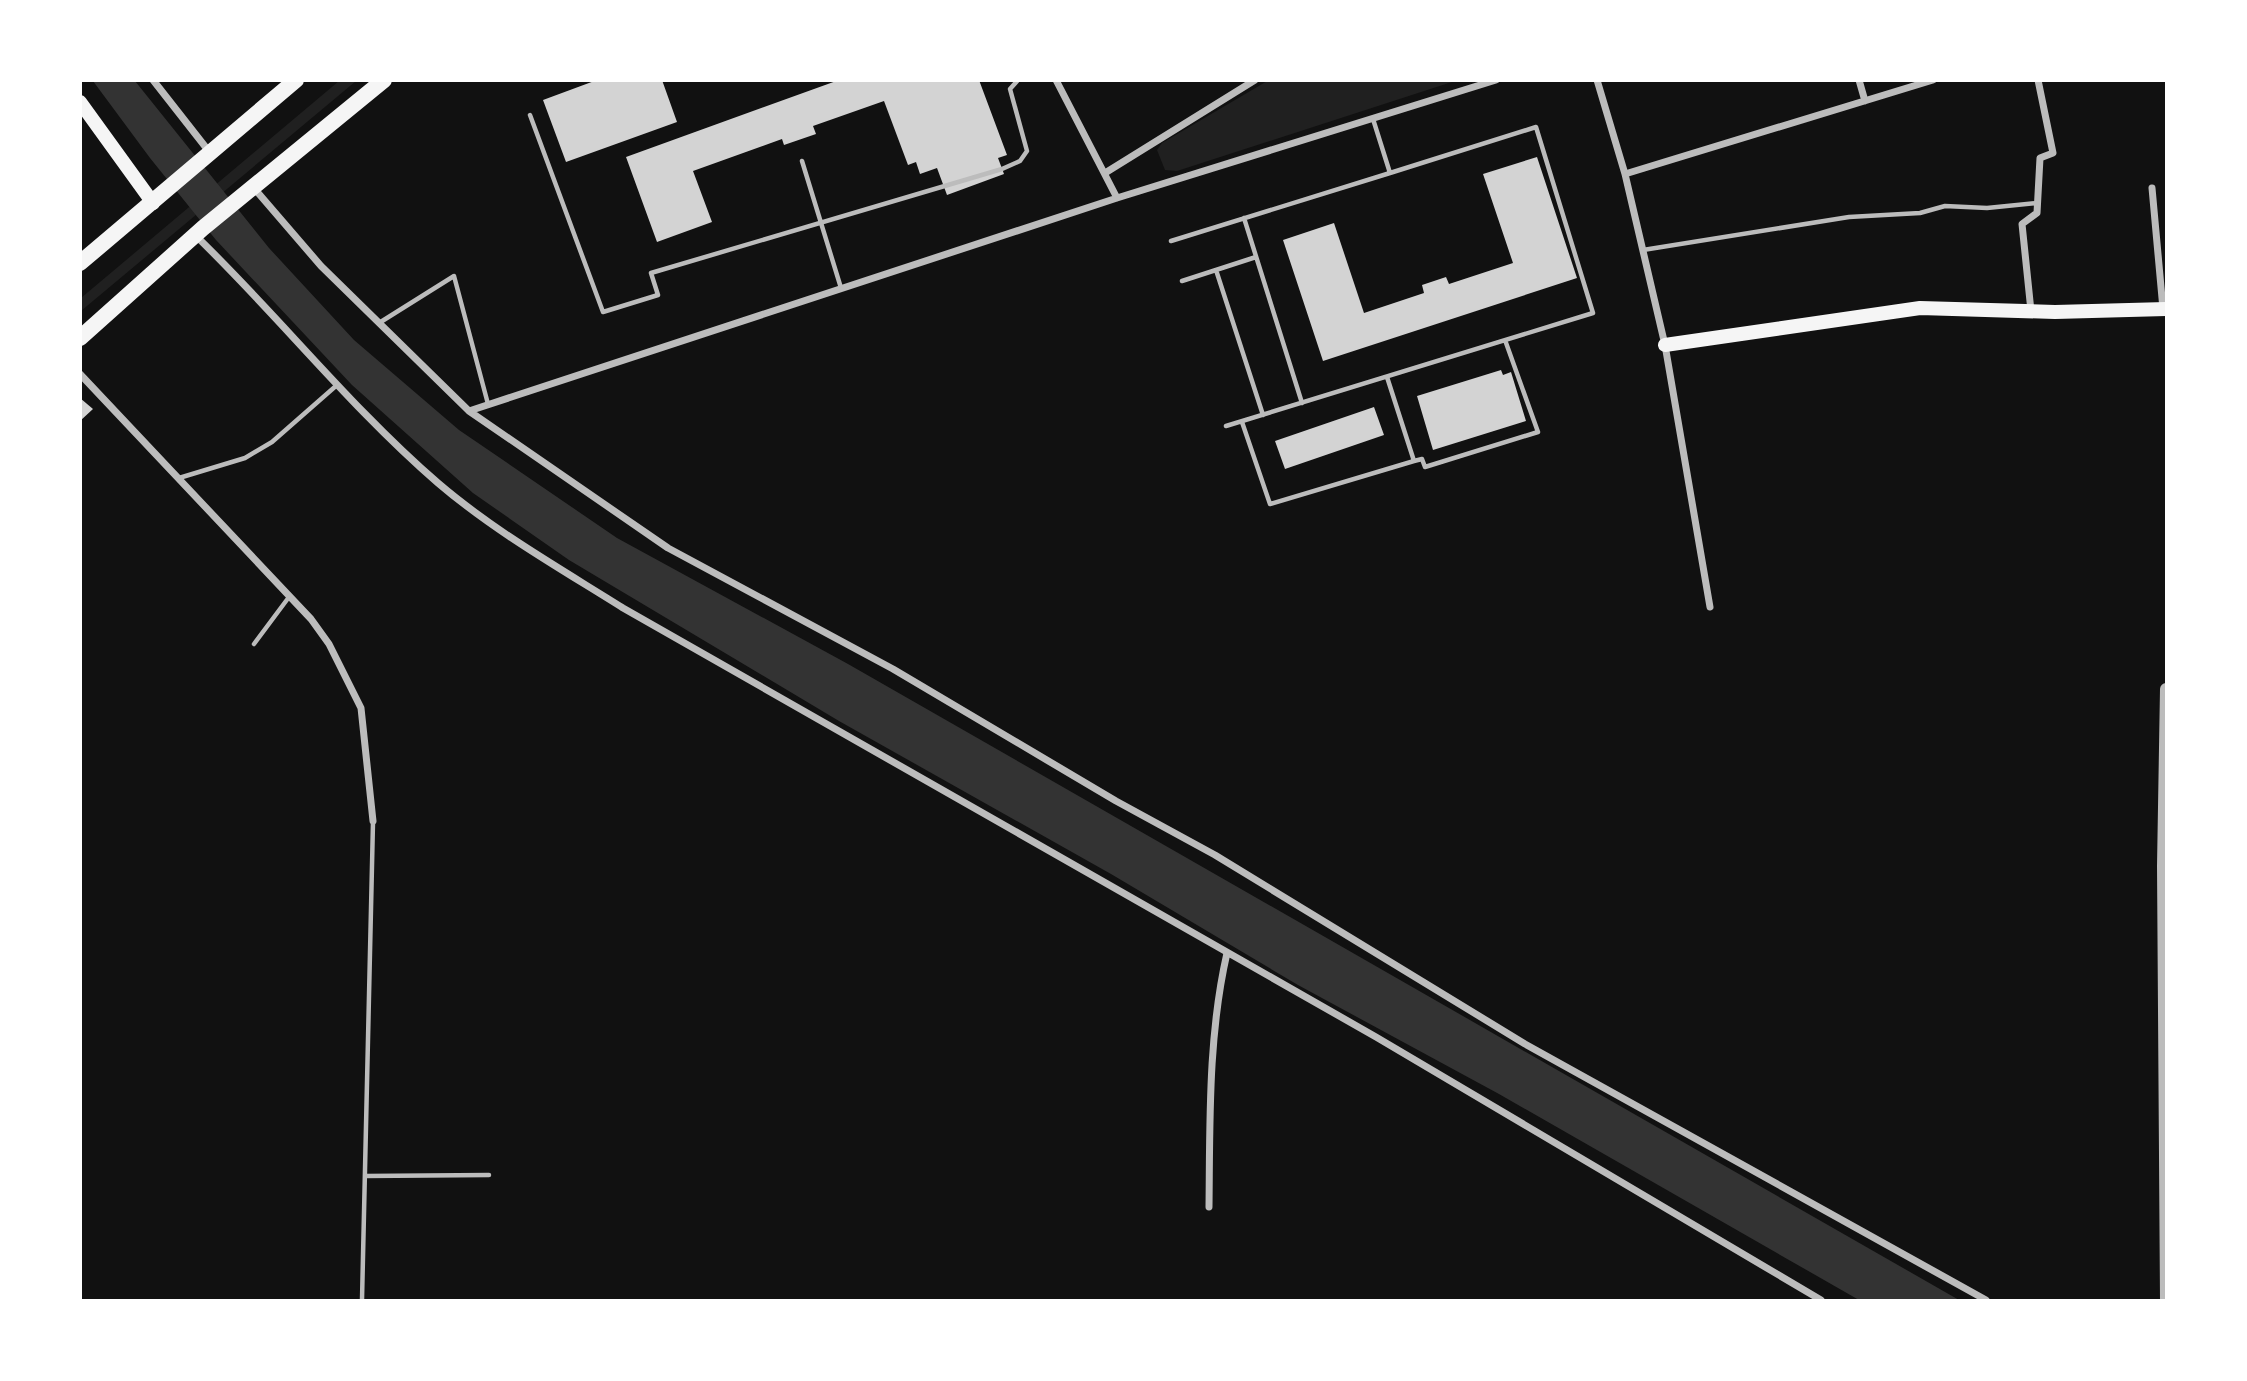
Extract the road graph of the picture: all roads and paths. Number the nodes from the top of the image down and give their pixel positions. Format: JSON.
{"nodes":[{"id":1,"x":153,"y":80,"type":"edge"},
{"id":2,"x":296,"y":80,"type":"edge"},
{"id":3,"x":384,"y":80,"type":"edge"},
{"id":4,"x":1018,"y":80,"type":"edge"},
{"id":5,"x":1056,"y":80,"type":"edge"},
{"id":6,"x":1255,"y":80,"type":"edge"},
{"id":7,"x":1496,"y":80,"type":"edge"},
{"id":8,"x":1597,"y":80,"type":"edge"},
{"id":9,"x":1859,"y":80,"type":"edge"},
{"id":10,"x":1933,"y":80,"type":"edge"},
{"id":11,"x":2038,"y":80,"type":"edge"},
{"id":12,"x":1865,"y":101,"type":"junction"},
{"id":13,"x":80,"y":102,"type":"edge"},
{"id":14,"x":530,"y":115,"type":"dead end"},
{"id":15,"x":1373,"y":119,"type":"junction"},
{"id":16,"x":209,"y":156,"type":"junction"},
{"id":17,"x":802,"y":161,"type":"dead end"},
{"id":18,"x":1105,"y":173,"type":"junction"},
{"id":19,"x":1390,"y":173,"type":"junction"},
{"id":20,"x":1625,"y":174,"type":"junction"},
{"id":21,"x":2152,"y":188,"type":"dead end"},
{"id":22,"x":247,"y":191,"type":"junction"},
{"id":23,"x":1117,"y":198,"type":"junction"},
{"id":24,"x":153,"y":202,"type":"junction"},
{"id":25,"x":2038,"y":202,"type":"junction"},
{"id":26,"x":1244,"y":218,"type":"junction"},
{"id":27,"x":821,"y":222,"type":"junction"},
{"id":28,"x":199,"y":231,"type":"junction"},
{"id":29,"x":1171,"y":241,"type":"dead end"},
{"id":30,"x":1643,"y":250,"type":"junction"},
{"id":31,"x":1256,"y":257,"type":"junction"},
{"id":32,"x":80,"y":263,"type":"edge"},
{"id":33,"x":1216,"y":270,"type":"junction"},
{"id":34,"x":1182,"y":281,"type":"dead end"},
{"id":35,"x":842,"y":289,"type":"junction"},
{"id":36,"x":2165,"y":309,"type":"edge"},
{"id":37,"x":2031,"y":311,"type":"junction"},
{"id":38,"x":379,"y":323,"type":"junction"},
{"id":39,"x":80,"y":338,"type":"edge"},
{"id":40,"x":1505,"y":340,"type":"junction"},
{"id":41,"x":1665,"y":345,"type":"junction"},
{"id":42,"x":80,"y":374,"type":"edge"},
{"id":43,"x":1387,"y":377,"type":"junction"},
{"id":44,"x":338,"y":384,"type":"junction"},
{"id":45,"x":1303,"y":403,"type":"junction"},
{"id":46,"x":488,"y":405,"type":"junction"},
{"id":47,"x":469,"y":411,"type":"junction"},
{"id":48,"x":1263,"y":415,"type":"junction"},
{"id":49,"x":1242,"y":422,"type":"junction"},
{"id":50,"x":1226,"y":426,"type":"dead end"},
{"id":51,"x":1414,"y":461,"type":"junction"},
{"id":52,"x":177,"y":478,"type":"junction"},
{"id":53,"x":289,"y":597,"type":"junction"},
{"id":54,"x":1710,"y":607,"type":"dead end"},
{"id":55,"x":254,"y":644,"type":"dead end"},
{"id":56,"x":2166,"y":689,"type":"edge"},
{"id":57,"x":373,"y":821,"type":"joint"},
{"id":58,"x":1227,"y":953,"type":"junction"},
{"id":59,"x":2166,"y":1168,"type":"edge"},
{"id":60,"x":489,"y":1175,"type":"dead end"},
{"id":61,"x":365,"y":1176,"type":"junction"},
{"id":62,"x":1209,"y":1207,"type":"dead end"},
{"id":63,"x":362,"y":1300,"type":"edge"},
{"id":64,"x":1821,"y":1300,"type":"edge"},
{"id":65,"x":1986,"y":1300,"type":"edge"},
{"id":66,"x":2166,"y":1300,"type":"edge"}],
"edges":[{"from":1,"to":16,"type":"street"},
{"from":2,"to":16,"type":"main road"},
{"from":3,"to":22,"type":"main road"},
{"from":4,"to":27,"type":"lane"},
{"from":5,"to":18,"type":"street"},
{"from":6,"to":18,"type":"street"},
{"from":7,"to":15,"type":"street"},
{"from":8,"to":20,"type":"street"},
{"from":9,"to":12,"type":"street"},
{"from":10,"to":12,"type":"street"},
{"from":11,"to":25,"type":"street"},
{"from":12,"to":20,"type":"street"},
{"from":13,"to":24,"type":"main road"},
{"from":14,"to":27,"type":"lane"},
{"from":15,"to":19,"type":"lane"},
{"from":15,"to":23,"type":"street"},
{"from":16,"to":24,"type":"main road"},
{"from":17,"to":27,"type":"lane"},
{"from":18,"to":23,"type":"street"},
{"from":19,"to":26,"type":"lane"},
{"from":19,"to":40,"type":"lane"},
{"from":20,"to":30,"type":"street"},
{"from":21,"to":36,"type":"street"},
{"from":22,"to":28,"type":"main road"},
{"from":22,"to":38,"type":"street"},
{"from":23,"to":35,"type":"street"},
{"from":24,"to":32,"type":"main road"},
{"from":25,"to":30,"type":"lane"},
{"from":25,"to":37,"type":"street"},
{"from":26,"to":29,"type":"lane"},
{"from":26,"to":31,"type":"lane"},
{"from":27,"to":35,"type":"lane"},
{"from":28,"to":39,"type":"main road"},
{"from":28,"to":44,"type":"street"},
{"from":30,"to":41,"type":"street"},
{"from":31,"to":33,"type":"lane"},
{"from":31,"to":45,"type":"lane"},
{"from":33,"to":34,"type":"lane"},
{"from":33,"to":48,"type":"lane"},
{"from":35,"to":46,"type":"street"},
{"from":36,"to":37,"type":"main road"},
{"from":37,"to":41,"type":"main road"},
{"from":38,"to":46,"type":"lane"},
{"from":38,"to":47,"type":"street"},
{"from":40,"to":43,"type":"lane"},
{"from":40,"to":51,"type":"lane"},
{"from":41,"to":54,"type":"street"},
{"from":42,"to":52,"type":"street"},
{"from":43,"to":45,"type":"lane"},
{"from":43,"to":51,"type":"lane"},
{"from":44,"to":52,"type":"lane"},
{"from":44,"to":58,"type":"street"},
{"from":45,"to":48,"type":"lane"},
{"from":46,"to":47,"type":"street"},
{"from":47,"to":65,"type":"street"},
{"from":48,"to":49,"type":"lane"},
{"from":49,"to":50,"type":"lane"},
{"from":49,"to":51,"type":"lane"},
{"from":52,"to":53,"type":"street"},
{"from":53,"to":55,"type":"lane"},
{"from":53,"to":57,"type":"street"},
{"from":56,"to":59,"type":"street"},
{"from":57,"to":61,"type":"lane"},
{"from":58,"to":62,"type":"street"},
{"from":58,"to":64,"type":"street"},
{"from":59,"to":66,"type":"street"},
{"from":60,"to":61,"type":"lane"},
{"from":61,"to":63,"type":"lane"}]}
